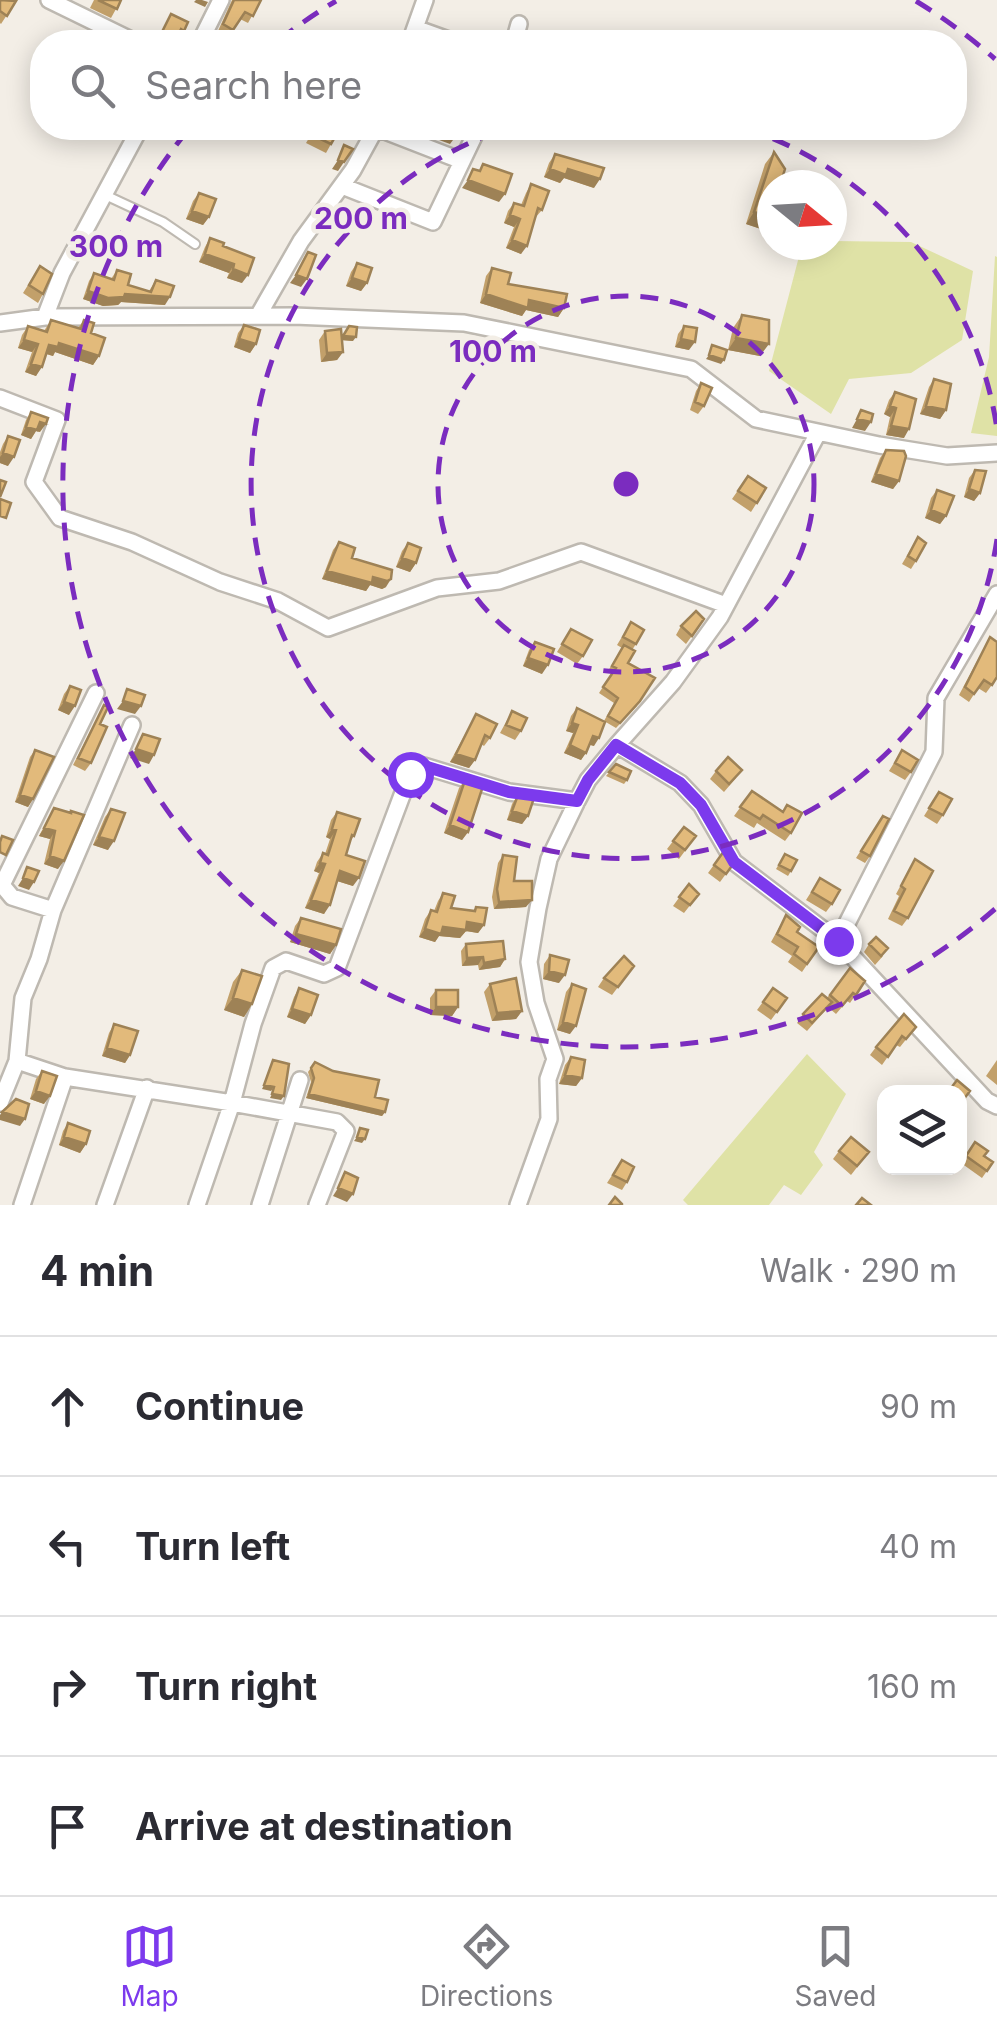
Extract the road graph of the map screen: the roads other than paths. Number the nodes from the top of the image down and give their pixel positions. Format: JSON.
{"nodes":[{"id":1,"x":221,"y":0,"type":"edge"},
{"id":2,"x":425,"y":0,"type":"edge"},
{"id":3,"x":56,"y":2,"type":"edge"},
{"id":4,"x":519,"y":24,"type":"dead end"},
{"id":5,"x":111,"y":30,"type":"edge"},
{"id":6,"x":206,"y":30,"type":"edge"},
{"id":7,"x":414,"y":30,"type":"edge"},
{"id":8,"x":517,"y":30,"type":"edge"},
{"id":9,"x":133,"y":140,"type":"edge"},
{"id":10,"x":370,"y":140,"type":"edge"},
{"id":11,"x":408,"y":140,"type":"edge"},
{"id":12,"x":472,"y":140,"type":"edge"},
{"id":13,"x":462,"y":161,"type":"junction"},
{"id":14,"x":342,"y":186,"type":"junction"},
{"id":15,"x":102,"y":194,"type":"junction"},
{"id":16,"x":195,"y":244,"type":"dead end"},
{"id":17,"x":258,"y":316,"type":"junction"},
{"id":18,"x":46,"y":317,"type":"junction"},
{"id":19,"x":0,"y":323,"type":"edge"},
{"id":20,"x":1,"y":400,"type":"edge"},
{"id":21,"x":818,"y":433,"type":"junction"},
{"id":22,"x":997,"y":454,"type":"edge"},
{"id":23,"x":997,"y":594,"type":"edge"},
{"id":24,"x":726,"y":605,"type":"junction"},
{"id":25,"x":96,"y":693,"type":"dead end"},
{"id":26,"x":132,"y":724,"type":"dead end"},
{"id":27,"x":616,"y":745,"type":"junction"},
{"id":28,"x":577,"y":801,"type":"junction"},
{"id":29,"x":53,"y":910,"type":"junction"},
{"id":30,"x":838,"y":941,"type":"junction"},
{"id":31,"x":17,"y":1061,"type":"junction"},
{"id":32,"x":65,"y":1077,"type":"junction"},
{"id":33,"x":300,"y":1080,"type":"dead end"},
{"id":34,"x":146,"y":1088,"type":"junction"},
{"id":35,"x":0,"y":1103,"type":"edge"},
{"id":36,"x":232,"y":1103,"type":"junction"},
{"id":37,"x":997,"y":1106,"type":"edge"},
{"id":38,"x":289,"y":1115,"type":"junction"},
{"id":39,"x":22,"y":1205,"type":"edge"},
{"id":40,"x":105,"y":1205,"type":"edge"},
{"id":41,"x":197,"y":1205,"type":"edge"},
{"id":42,"x":260,"y":1205,"type":"edge"},
{"id":43,"x":317,"y":1205,"type":"edge"},
{"id":44,"x":518,"y":1205,"type":"edge"}],
"edges":[{"from":1,"to":6,"type":"street"},
{"from":2,"to":7,"type":"street"},
{"from":3,"to":5,"type":"street"},
{"from":4,"to":8,"type":"street"},
{"from":9,"to":15,"type":"street"},
{"from":10,"to":14,"type":"street"},
{"from":11,"to":13,"type":"street"},
{"from":12,"to":13,"type":"street"},
{"from":13,"to":14,"type":"street"},
{"from":14,"to":17,"type":"street"},
{"from":15,"to":16,"type":"lane"},
{"from":15,"to":18,"type":"street"},
{"from":17,"to":18,"type":"street"},
{"from":17,"to":21,"type":"street"},
{"from":18,"to":19,"type":"street"},
{"from":20,"to":24,"type":"street"},
{"from":21,"to":22,"type":"street"},
{"from":21,"to":24,"type":"street"},
{"from":23,"to":30,"type":"street"},
{"from":24,"to":27,"type":"street"},
{"from":25,"to":29,"type":"street"},
{"from":26,"to":29,"type":"street"},
{"from":27,"to":28,"type":"street"},
{"from":27,"to":30,"type":"street"},
{"from":28,"to":36,"type":"street"},
{"from":28,"to":44,"type":"street"},
{"from":29,"to":31,"type":"street"},
{"from":30,"to":37,"type":"street"},
{"from":31,"to":32,"type":"street"},
{"from":31,"to":35,"type":"street"},
{"from":32,"to":34,"type":"street"},
{"from":32,"to":39,"type":"street"},
{"from":33,"to":38,"type":"street"},
{"from":34,"to":36,"type":"street"},
{"from":34,"to":40,"type":"street"},
{"from":36,"to":38,"type":"street"},
{"from":36,"to":41,"type":"street"},
{"from":38,"to":42,"type":"street"},
{"from":38,"to":43,"type":"street"}]}
